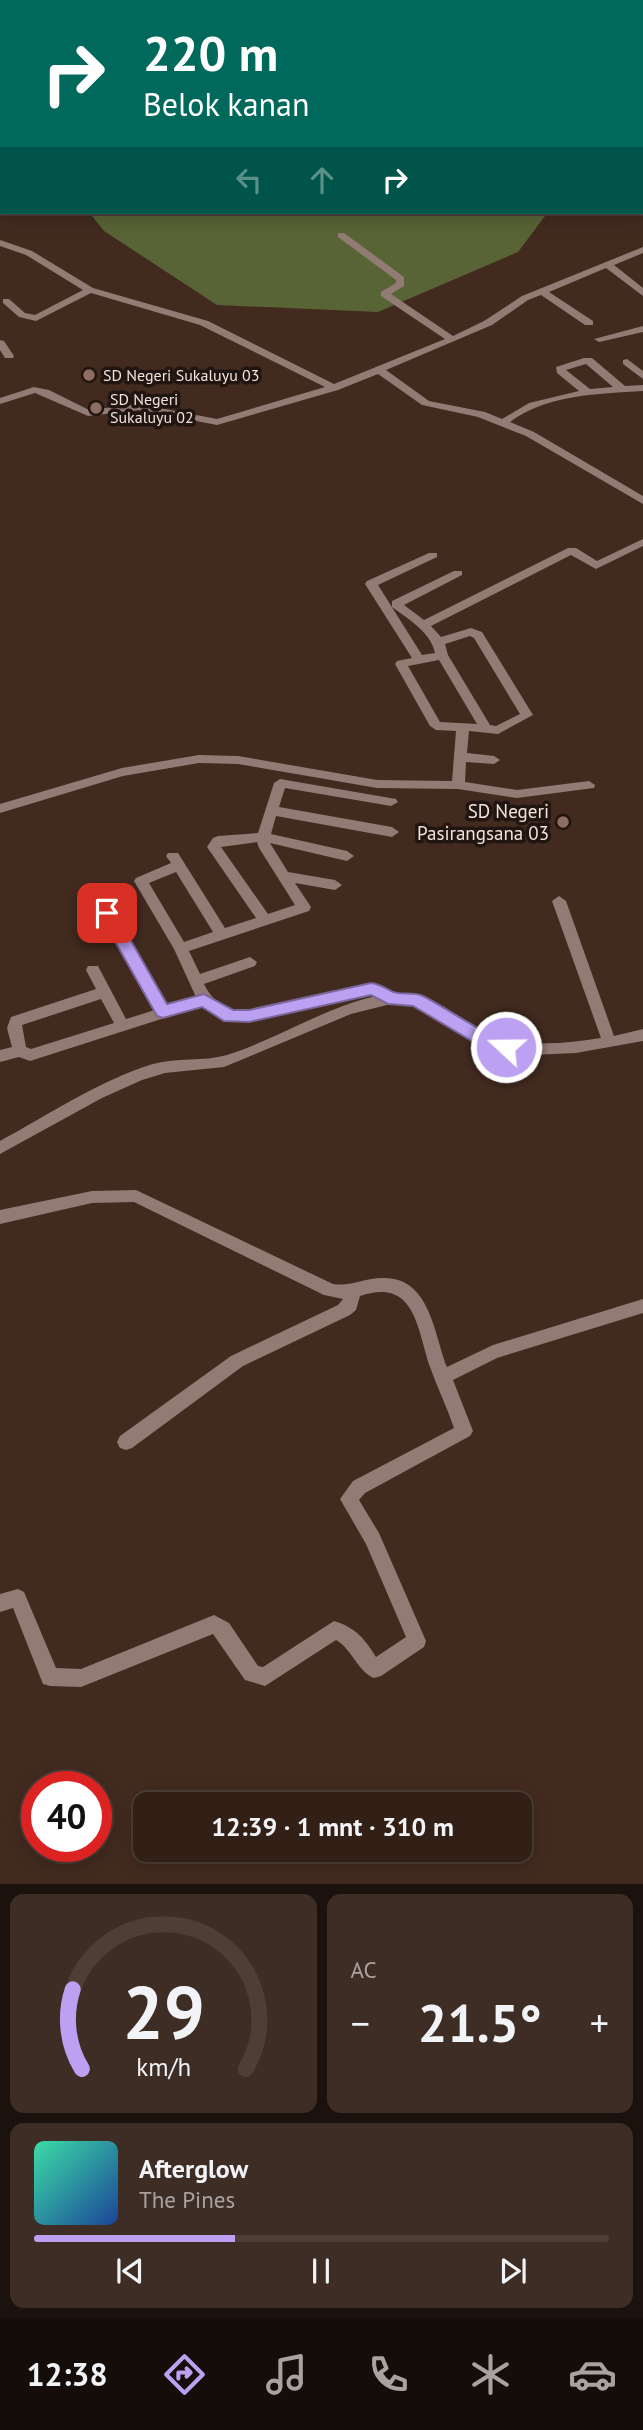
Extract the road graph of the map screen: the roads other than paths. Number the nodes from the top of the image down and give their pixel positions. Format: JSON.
{"nodes":[{"id":1,"x":341,"y":235,"type":"dead end"},
{"id":2,"x":0,"y":243,"type":"edge"},
{"id":3,"x":643,"y":250,"type":"edge"},
{"id":4,"x":607,"y":264,"type":"junction"},
{"id":5,"x":90,"y":290,"type":"junction"},
{"id":6,"x":541,"y":291,"type":"junction"},
{"id":7,"x":643,"y":293,"type":"edge"},
{"id":8,"x":6,"y":302,"type":"dead end"},
{"id":9,"x":589,"y":323,"type":"dead end"},
{"id":10,"x":643,"y":329,"type":"edge"},
{"id":11,"x":0,"y":340,"type":"edge"},
{"id":12,"x":452,"y":340,"type":"junction"},
{"id":13,"x":599,"y":340,"type":"dead end"},
{"id":14,"x":9,"y":356,"type":"dead end"},
{"id":15,"x":627,"y":362,"type":"dead end"},
{"id":16,"x":379,"y":370,"type":"junction"},
{"id":17,"x":643,"y":376,"type":"edge"},
{"id":18,"x":21,"y":384,"type":"dead end"},
{"id":19,"x":334,"y":388,"type":"junction"},
{"id":20,"x":643,"y":388,"type":"edge"},
{"id":21,"x":622,"y":389,"type":"junction"},
{"id":22,"x":586,"y":391,"type":"junction"},
{"id":23,"x":0,"y":394,"type":"edge"},
{"id":24,"x":0,"y":401,"type":"edge"},
{"id":25,"x":504,"y":422,"type":"junction"},
{"id":26,"x":643,"y":501,"type":"edge"},
{"id":27,"x":643,"y":542,"type":"edge"},
{"id":28,"x":433,"y":555,"type":"dead end"},
{"id":29,"x":458,"y":573,"type":"dead end"},
{"id":30,"x":380,"y":598,"type":"junction"},
{"id":31,"x":397,"y":604,"type":"junction"},
{"id":32,"x":423,"y":625,"type":"junction"},
{"id":33,"x":441,"y":649,"type":"junction"},
{"id":34,"x":419,"y":660,"type":"junction"},
{"id":35,"x":463,"y":727,"type":"junction"},
{"id":36,"x":486,"y":728,"type":"junction"},
{"id":37,"x":460,"y":757,"type":"junction"},
{"id":38,"x":495,"y":760,"type":"dead end"},
{"id":39,"x":458,"y":785,"type":"junction"},
{"id":40,"x":589,"y":785,"type":"dead end"},
{"id":41,"x":391,"y":802,"type":"dead end"},
{"id":42,"x":0,"y":809,"type":"edge"},
{"id":43,"x":270,"y":810,"type":"junction"},
{"id":44,"x":392,"y":832,"type":"dead end"},
{"id":45,"x":263,"y":837,"type":"junction"},
{"id":46,"x":347,"y":856,"type":"dead end"},
{"id":47,"x":285,"y":876,"type":"junction"},
{"id":48,"x":335,"y":885,"type":"dead end"},
{"id":49,"x":559,"y":901,"type":"dead end"},
{"id":50,"x":107,"y":913,"type":"dead end"},
{"id":51,"x":265,"y":922,"type":"junction"},
{"id":52,"x":222,"y":934,"type":"junction"},
{"id":53,"x":181,"y":948,"type":"junction"},
{"id":54,"x":250,"y":962,"type":"dead end"},
{"id":55,"x":93,"y":970,"type":"dead end"},
{"id":56,"x":196,"y":981,"type":"junction"},
{"id":57,"x":105,"y":992,"type":"junction"},
{"id":58,"x":388,"y":998,"type":"junction"},
{"id":59,"x":204,"y":1000,"type":"junction"},
{"id":60,"x":163,"y":1011,"type":"junction"},
{"id":61,"x":122,"y":1026,"type":"junction"},
{"id":62,"x":643,"y":1035,"type":"edge"},
{"id":63,"x":609,"y":1041,"type":"junction"},
{"id":64,"x":20,"y":1051,"type":"junction"},
{"id":65,"x":0,"y":1056,"type":"edge"},
{"id":66,"x":0,"y":1149,"type":"edge"},
{"id":67,"x":0,"y":1217,"type":"edge"},
{"id":68,"x":352,"y":1293,"type":"junction"},
{"id":69,"x":643,"y":1306,"type":"edge"},
{"id":70,"x":443,"y":1375,"type":"junction"},
{"id":71,"x":126,"y":1442,"type":"dead end"},
{"id":72,"x":0,"y":1603,"type":"edge"}],
"edges":[{"from":1,"to":12,"type":"street"},
{"from":2,"to":5,"type":"street"},
{"from":3,"to":4,"type":"street"},
{"from":4,"to":6,"type":"street"},
{"from":4,"to":7,"type":"street"},
{"from":5,"to":8,"type":"street"},
{"from":5,"to":19,"type":"street"},
{"from":6,"to":9,"type":"street"},
{"from":6,"to":12,"type":"street"},
{"from":10,"to":13,"type":"street"},
{"from":11,"to":14,"type":"street"},
{"from":12,"to":16,"type":"street"},
{"from":15,"to":17,"type":"street"},
{"from":16,"to":19,"type":"street"},
{"from":16,"to":25,"type":"street"},
{"from":18,"to":23,"type":"street"},
{"from":19,"to":24,"type":"street"},
{"from":20,"to":21,"type":"street"},
{"from":21,"to":22,"type":"street"},
{"from":21,"to":22,"type":"street"},
{"from":22,"to":25,"type":"street"},
{"from":25,"to":26,"type":"street"},
{"from":27,"to":32,"type":"street"},
{"from":28,"to":30,"type":"street"},
{"from":29,"to":31,"type":"street"},
{"from":30,"to":31,"type":"street"},
{"from":30,"to":34,"type":"street"},
{"from":31,"to":32,"type":"street"},
{"from":32,"to":33,"type":"street"},
{"from":33,"to":34,"type":"street"},
{"from":33,"to":36,"type":"street"},
{"from":33,"to":36,"type":"street"},
{"from":34,"to":35,"type":"street"},
{"from":35,"to":36,"type":"street"},
{"from":35,"to":37,"type":"street"},
{"from":37,"to":38,"type":"street"},
{"from":37,"to":39,"type":"street"},
{"from":39,"to":40,"type":"street"},
{"from":39,"to":42,"type":"street"},
{"from":41,"to":43,"type":"street"},
{"from":43,"to":44,"type":"street"},
{"from":43,"to":45,"type":"street"},
{"from":45,"to":46,"type":"street"},
{"from":45,"to":47,"type":"street"},
{"from":45,"to":51,"type":"street"},
{"from":47,"to":48,"type":"street"},
{"from":47,"to":51,"type":"street"},
{"from":49,"to":63,"type":"street"},
{"from":50,"to":60,"type":"street"},
{"from":51,"to":52,"type":"street"},
{"from":52,"to":53,"type":"street"},
{"from":52,"to":53,"type":"street"},
{"from":53,"to":56,"type":"street"},
{"from":54,"to":56,"type":"street"},
{"from":55,"to":57,"type":"street"},
{"from":56,"to":59,"type":"street"},
{"from":57,"to":61,"type":"street"},
{"from":57,"to":64,"type":"street"},
{"from":58,"to":59,"type":"street"},
{"from":58,"to":63,"type":"street"},
{"from":58,"to":66,"type":"street"},
{"from":59,"to":60,"type":"street"},
{"from":60,"to":61,"type":"street"},
{"from":61,"to":64,"type":"street"},
{"from":62,"to":63,"type":"street"},
{"from":64,"to":65,"type":"street"},
{"from":67,"to":68,"type":"street"},
{"from":68,"to":70,"type":"street"},
{"from":68,"to":71,"type":"street"},
{"from":69,"to":70,"type":"street"},
{"from":70,"to":72,"type":"street"}]}
